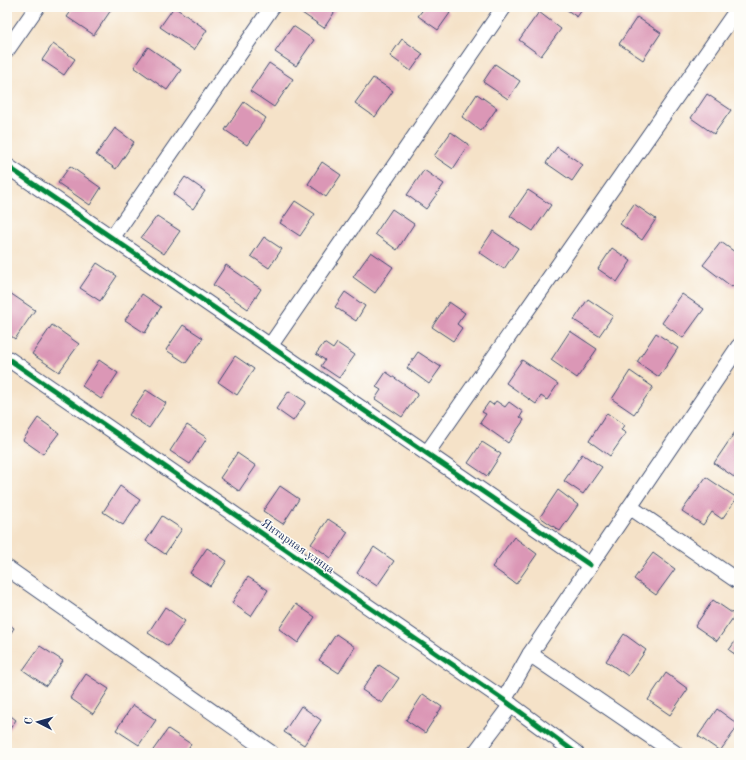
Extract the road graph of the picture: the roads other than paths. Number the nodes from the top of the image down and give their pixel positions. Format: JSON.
{"nodes":[{"id":1,"x":36,"y":7,"type":"edge"},
{"id":2,"x":272,"y":7,"type":"edge"},
{"id":3,"x":504,"y":7,"type":"edge"},
{"id":4,"x":739,"y":7,"type":"edge"},
{"id":5,"x":7,"y":50,"type":"edge"},
{"id":6,"x":7,"y":166,"type":"edge"},
{"id":7,"x":112,"y":238,"type":"junction"},
{"id":8,"x":270,"y":346,"type":"junction"},
{"id":9,"x":739,"y":346,"type":"edge"},
{"id":10,"x":7,"y":358,"type":"edge"},
{"id":11,"x":427,"y":453,"type":"junction"},
{"id":12,"x":630,"y":507,"type":"junction"},
{"id":13,"x":590,"y":565,"type":"junction"},
{"id":14,"x":7,"y":568,"type":"edge"},
{"id":15,"x":739,"y":582,"type":"edge"},
{"id":16,"x":530,"y":654,"type":"junction"},
{"id":17,"x":507,"y":702,"type":"junction"},
{"id":18,"x":271,"y":753,"type":"edge"},
{"id":19,"x":475,"y":753,"type":"edge"},
{"id":20,"x":576,"y":753,"type":"edge"},
{"id":21,"x":675,"y":753,"type":"edge"}],
"edges":[{"from":1,"to":5,"type":"street"},
{"from":2,"to":7,"type":"street"},
{"from":3,"to":8,"type":"street"},
{"from":4,"to":11,"type":"street"},
{"from":6,"to":7,"type":"street"},
{"from":7,"to":8,"type":"street"},
{"from":8,"to":11,"type":"street"},
{"from":9,"to":12,"type":"street"},
{"from":10,"to":17,"type":"street","name":"Янтарная улица"},
{"from":11,"to":13,"type":"street"},
{"from":12,"to":13,"type":"street"},
{"from":12,"to":15,"type":"street"},
{"from":13,"to":16,"type":"street"},
{"from":14,"to":18,"type":"street"},
{"from":16,"to":17,"type":"street"},
{"from":16,"to":21,"type":"street"},
{"from":17,"to":19,"type":"street"},
{"from":17,"to":20,"type":"street","name":"Янтарная улица"}]}
